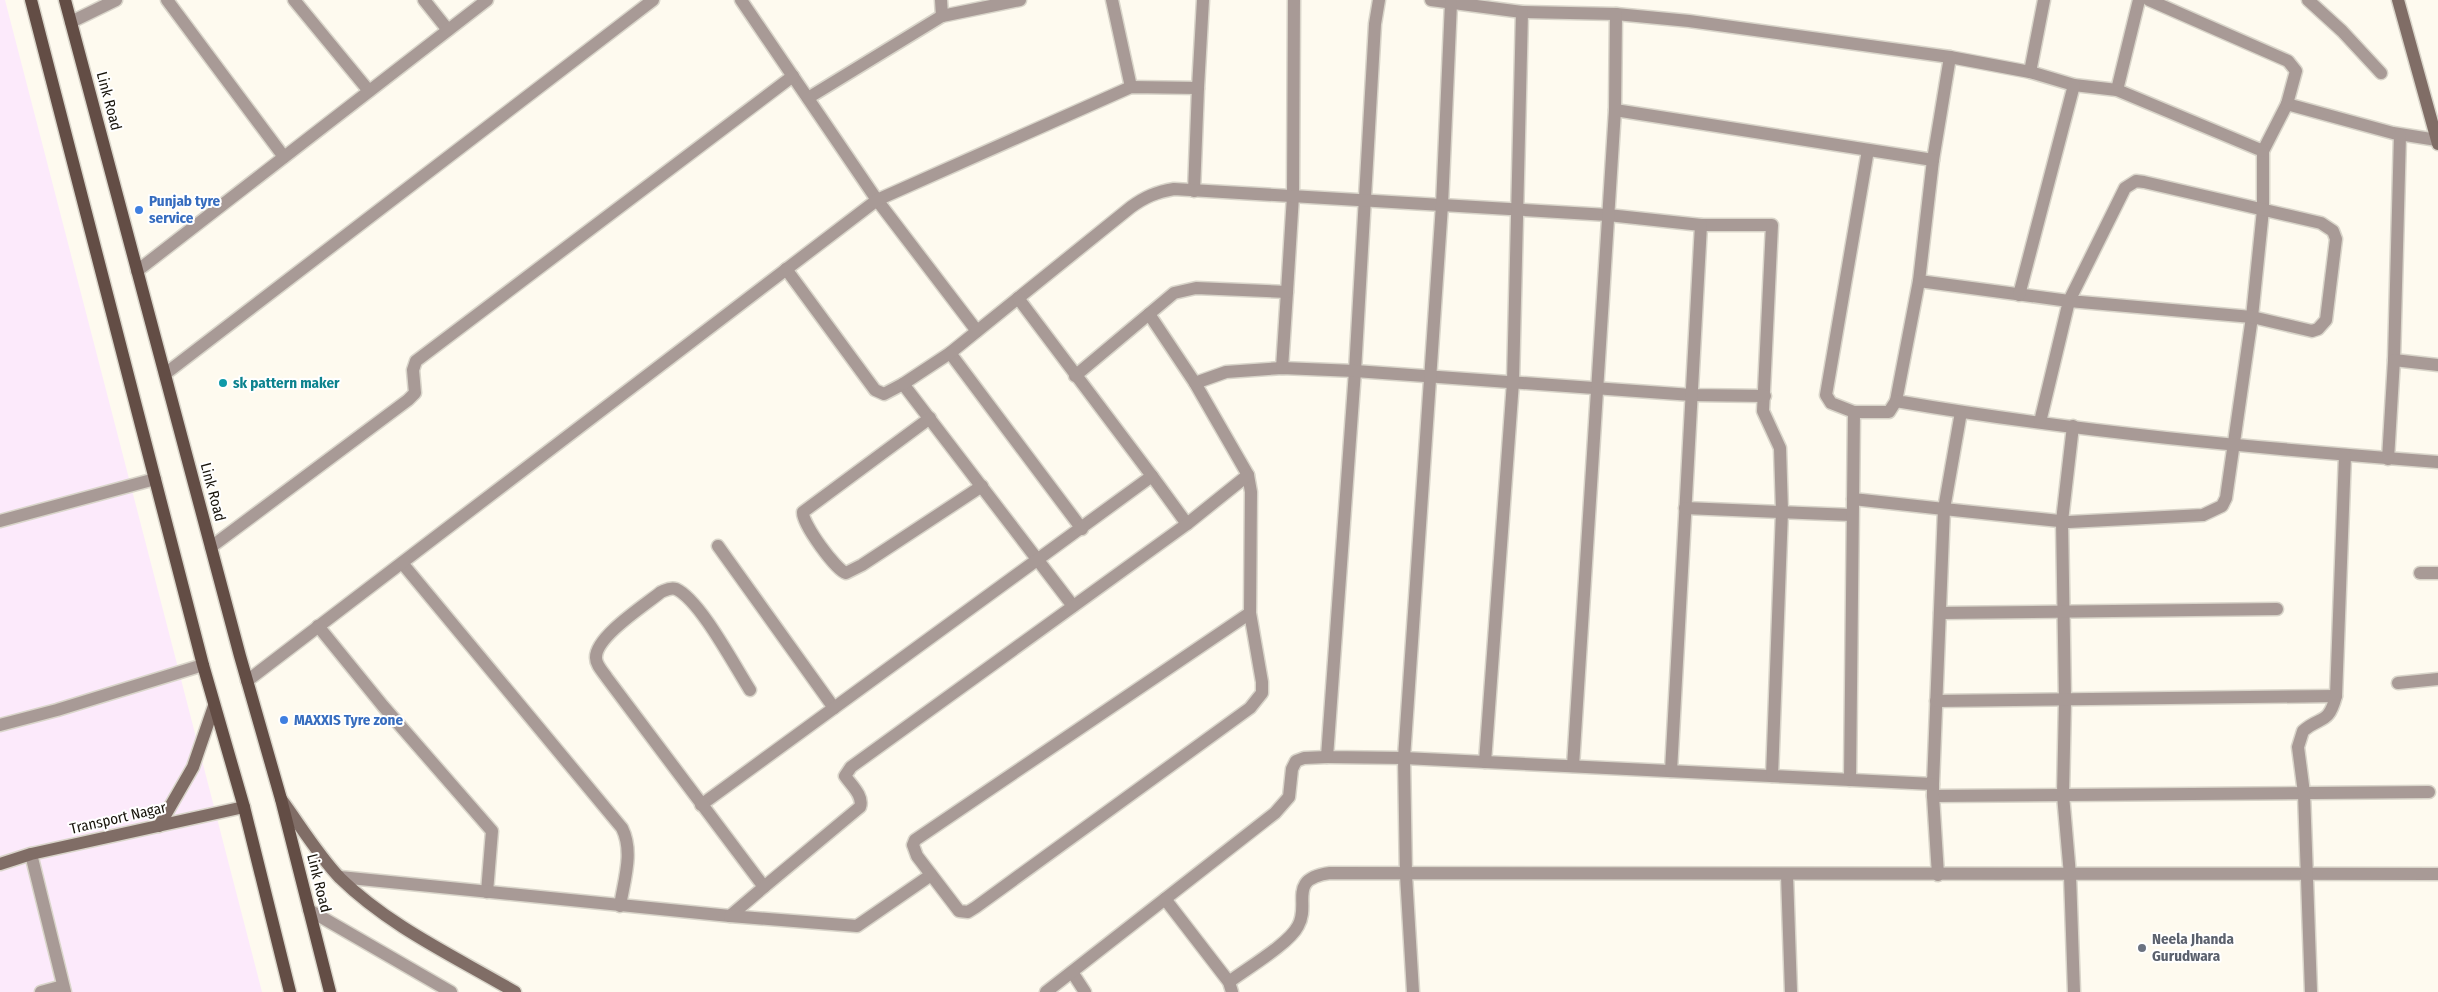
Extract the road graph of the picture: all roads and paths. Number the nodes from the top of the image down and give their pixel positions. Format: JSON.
{"nodes":[{"id":1,"x":31,"y":0,"type":"edge"},
{"id":2,"x":65,"y":0,"type":"edge"},
{"id":3,"x":116,"y":0,"type":"edge"},
{"id":4,"x":167,"y":0,"type":"edge"},
{"id":5,"x":294,"y":0,"type":"edge"},
{"id":6,"x":424,"y":0,"type":"edge"},
{"id":7,"x":487,"y":0,"type":"edge"},
{"id":8,"x":653,"y":0,"type":"edge"},
{"id":9,"x":741,"y":0,"type":"edge"},
{"id":10,"x":941,"y":0,"type":"edge"},
{"id":11,"x":1020,"y":0,"type":"edge"},
{"id":12,"x":1112,"y":0,"type":"edge"},
{"id":13,"x":1203,"y":0,"type":"edge"},
{"id":14,"x":1294,"y":0,"type":"edge"},
{"id":15,"x":1379,"y":0,"type":"edge"},
{"id":16,"x":1431,"y":0,"type":"edge"},
{"id":17,"x":2044,"y":0,"type":"edge"},
{"id":18,"x":2140,"y":0,"type":"edge"},
{"id":19,"x":2149,"y":0,"type":"edge"},
{"id":20,"x":2308,"y":0,"type":"edge"},
{"id":21,"x":2398,"y":0,"type":"edge"},
{"id":22,"x":1451,"y":3,"type":"junction"},
{"id":23,"x":1499,"y":4,"type":"edge"},
{"id":24,"x":1522,"y":12,"type":"junction"},
{"id":25,"x":1616,"y":14,"type":"junction"},
{"id":26,"x":942,"y":16,"type":"junction"},
{"id":27,"x":71,"y":22,"type":"junction"},
{"id":28,"x":448,"y":30,"type":"junction"},
{"id":29,"x":1950,"y":57,"type":"junction"},
{"id":30,"x":2030,"y":72,"type":"junction"},
{"id":31,"x":2381,"y":73,"type":"dead end"},
{"id":32,"x":793,"y":76,"type":"junction"},
{"id":33,"x":2074,"y":85,"type":"junction"},
{"id":34,"x":1132,"y":87,"type":"junction"},
{"id":35,"x":1198,"y":88,"type":"junction"},
{"id":36,"x":2116,"y":90,"type":"junction"},
{"id":37,"x":369,"y":91,"type":"junction"},
{"id":38,"x":808,"y":98,"type":"junction"},
{"id":39,"x":2287,"y":104,"type":"junction"},
{"id":40,"x":1615,"y":110,"type":"junction"},
{"id":41,"x":2400,"y":135,"type":"junction"},
{"id":42,"x":2437,"y":142,"type":"edge"},
{"id":43,"x":1868,"y":150,"type":"junction"},
{"id":44,"x":2263,"y":151,"type":"junction"},
{"id":45,"x":284,"y":157,"type":"junction"},
{"id":46,"x":1933,"y":160,"type":"junction"},
{"id":47,"x":1194,"y":191,"type":"junction"},
{"id":48,"x":1293,"y":196,"type":"junction"},
{"id":49,"x":877,"y":200,"type":"junction"},
{"id":50,"x":1363,"y":200,"type":"junction"},
{"id":51,"x":1442,"y":205,"type":"junction"},
{"id":52,"x":1516,"y":210,"type":"junction"},
{"id":53,"x":2262,"y":210,"type":"junction"},
{"id":54,"x":1608,"y":215,"type":"junction"},
{"id":55,"x":1701,"y":224,"type":"junction"},
{"id":56,"x":786,"y":269,"type":"junction"},
{"id":57,"x":137,"y":271,"type":"junction"},
{"id":58,"x":1919,"y":281,"type":"junction"},
{"id":59,"x":1287,"y":292,"type":"junction"},
{"id":60,"x":2019,"y":295,"type":"junction"},
{"id":61,"x":1018,"y":298,"type":"junction"},
{"id":62,"x":2069,"y":301,"type":"junction"},
{"id":63,"x":1149,"y":314,"type":"junction"},
{"id":64,"x":2252,"y":317,"type":"junction"},
{"id":65,"x":977,"y":331,"type":"junction"},
{"id":66,"x":950,"y":353,"type":"junction"},
{"id":67,"x":2394,"y":360,"type":"junction"},
{"id":68,"x":2438,"y":365,"type":"edge"},
{"id":69,"x":1282,"y":368,"type":"junction"},
{"id":70,"x":1355,"y":371,"type":"junction"},
{"id":71,"x":164,"y":374,"type":"junction"},
{"id":72,"x":1076,"y":376,"type":"junction"},
{"id":73,"x":1430,"y":378,"type":"junction"},
{"id":74,"x":1513,"y":382,"type":"junction"},
{"id":75,"x":1195,"y":383,"type":"junction"},
{"id":76,"x":903,"y":384,"type":"junction"},
{"id":77,"x":1597,"y":388,"type":"junction"},
{"id":78,"x":1692,"y":395,"type":"junction"},
{"id":79,"x":1765,"y":396,"type":"junction"},
{"id":80,"x":1896,"y":401,"type":"junction"},
{"id":81,"x":1854,"y":412,"type":"junction"},
{"id":82,"x":1961,"y":412,"type":"junction"},
{"id":83,"x":930,"y":418,"type":"junction"},
{"id":84,"x":2040,"y":422,"type":"junction"},
{"id":85,"x":2072,"y":426,"type":"junction"},
{"id":86,"x":2235,"y":446,"type":"junction"},
{"id":87,"x":2345,"y":455,"type":"junction"},
{"id":88,"x":2388,"y":458,"type":"junction"},
{"id":89,"x":2438,"y":462,"type":"edge"},
{"id":90,"x":1248,"y":475,"type":"junction"},
{"id":91,"x":1152,"y":476,"type":"junction"},
{"id":92,"x":155,"y":479,"type":"junction"},
{"id":93,"x":982,"y":486,"type":"junction"},
{"id":94,"x":1853,"y":499,"type":"junction"},
{"id":95,"x":1685,"y":508,"type":"junction"},
{"id":96,"x":1944,"y":509,"type":"junction"},
{"id":97,"x":1782,"y":511,"type":"junction"},
{"id":98,"x":1852,"y":515,"type":"junction"},
{"id":99,"x":0,"y":521,"type":"edge"},
{"id":100,"x":2062,"y":521,"type":"junction"},
{"id":101,"x":1187,"y":524,"type":"junction"},
{"id":102,"x":1082,"y":529,"type":"junction"},
{"id":103,"x":718,"y":546,"type":"dead end"},
{"id":104,"x":210,"y":547,"type":"junction"},
{"id":105,"x":1038,"y":560,"type":"junction"},
{"id":106,"x":402,"y":563,"type":"junction"},
{"id":107,"x":2420,"y":573,"type":"dead end"},
{"id":108,"x":2438,"y":573,"type":"edge"},
{"id":109,"x":1073,"y":606,"type":"junction"},
{"id":110,"x":2278,"y":609,"type":"dead end"},
{"id":111,"x":1250,"y":612,"type":"junction"},
{"id":112,"x":2063,"y":612,"type":"junction"},
{"id":113,"x":1940,"y":613,"type":"junction"},
{"id":114,"x":318,"y":626,"type":"junction"},
{"id":115,"x":203,"y":665,"type":"junction"},
{"id":116,"x":2438,"y":679,"type":"edge"},
{"id":117,"x":247,"y":681,"type":"junction"},
{"id":118,"x":2398,"y":683,"type":"dead end"},
{"id":119,"x":750,"y":690,"type":"dead end"},
{"id":120,"x":2336,"y":696,"type":"junction"},
{"id":121,"x":2065,"y":700,"type":"junction"},
{"id":122,"x":1936,"y":701,"type":"junction"},
{"id":123,"x":214,"y":706,"type":"junction"},
{"id":124,"x":834,"y":708,"type":"junction"},
{"id":125,"x":0,"y":725,"type":"edge"},
{"id":126,"x":1327,"y":757,"type":"junction"},
{"id":127,"x":1404,"y":758,"type":"junction"},
{"id":128,"x":1485,"y":762,"type":"junction"},
{"id":129,"x":1573,"y":766,"type":"junction"},
{"id":130,"x":1671,"y":771,"type":"junction"},
{"id":131,"x":1772,"y":776,"type":"junction"},
{"id":132,"x":1850,"y":780,"type":"junction"},
{"id":133,"x":1933,"y":790,"type":"junction"},
{"id":134,"x":2428,"y":792,"type":"dead end"},
{"id":135,"x":2304,"y":793,"type":"junction"},
{"id":136,"x":2063,"y":795,"type":"junction"},
{"id":137,"x":281,"y":799,"type":"junction"},
{"id":138,"x":701,"y":805,"type":"junction"},
{"id":139,"x":244,"y":807,"type":"junction"},
{"id":140,"x":159,"y":826,"type":"junction"},
{"id":141,"x":31,"y":854,"type":"junction"},
{"id":142,"x":0,"y":864,"type":"edge"},
{"id":143,"x":2438,"y":874,"type":"edge"},
{"id":144,"x":930,"y":875,"type":"junction"},
{"id":145,"x":1406,"y":875,"type":"junction"},
{"id":146,"x":1787,"y":875,"type":"junction"},
{"id":147,"x":1938,"y":875,"type":"junction"},
{"id":148,"x":2070,"y":875,"type":"junction"},
{"id":149,"x":2306,"y":875,"type":"junction"},
{"id":150,"x":340,"y":877,"type":"junction"},
{"id":151,"x":764,"y":887,"type":"junction"},
{"id":152,"x":487,"y":892,"type":"junction"},
{"id":153,"x":1166,"y":899,"type":"junction"},
{"id":154,"x":620,"y":906,"type":"junction"},
{"id":155,"x":309,"y":910,"type":"junction"},
{"id":156,"x":730,"y":916,"type":"junction"},
{"id":157,"x":1072,"y":972,"type":"junction"},
{"id":158,"x":1230,"y":987,"type":"edge"},
{"id":159,"x":64,"y":989,"type":"edge"},
{"id":160,"x":41,"y":992,"type":"edge"},
{"id":161,"x":290,"y":992,"type":"edge"},
{"id":162,"x":330,"y":992,"type":"edge"},
{"id":163,"x":451,"y":992,"type":"edge"},
{"id":164,"x":515,"y":992,"type":"edge"},
{"id":165,"x":1046,"y":992,"type":"edge"},
{"id":166,"x":1085,"y":992,"type":"edge"},
{"id":167,"x":1413,"y":992,"type":"edge"},
{"id":168,"x":1791,"y":992,"type":"edge"},
{"id":169,"x":2074,"y":992,"type":"edge"},
{"id":170,"x":2312,"y":992,"type":"edge"}],
"edges":[{"from":1,"to":92,"type":"main road"},
{"from":2,"to":27,"type":"main road","name":"Link Road"},
{"from":3,"to":27,"type":"street"},
{"from":4,"to":45,"type":"street"},
{"from":5,"to":37,"type":"street"},
{"from":6,"to":28,"type":"street"},
{"from":7,"to":28,"type":"street"},
{"from":8,"to":71,"type":"street"},
{"from":9,"to":32,"type":"street"},
{"from":10,"to":26,"type":"street"},
{"from":11,"to":26,"type":"street"},
{"from":12,"to":34,"type":"street"},
{"from":13,"to":35,"type":"street"},
{"from":14,"to":48,"type":"street"},
{"from":15,"to":50,"type":"street"},
{"from":16,"to":22,"type":"street"},
{"from":17,"to":30,"type":"street"},
{"from":18,"to":36,"type":"street"},
{"from":19,"to":39,"type":"street"},
{"from":20,"to":31,"type":"street"},
{"from":21,"to":42,"type":"street"},
{"from":22,"to":23,"type":"street"},
{"from":22,"to":51,"type":"street"},
{"from":23,"to":24,"type":"street"},
{"from":24,"to":25,"type":"street"},
{"from":24,"to":52,"type":"street"},
{"from":25,"to":29,"type":"street"},
{"from":25,"to":40,"type":"street"},
{"from":26,"to":38,"type":"street"},
{"from":27,"to":57,"type":"main road","name":"Link Road"},
{"from":28,"to":37,"type":"street"},
{"from":29,"to":30,"type":"street"},
{"from":29,"to":46,"type":"street"},
{"from":30,"to":33,"type":"street"},
{"from":32,"to":38,"type":"street"},
{"from":32,"to":104,"type":"street"},
{"from":33,"to":36,"type":"street"},
{"from":33,"to":60,"type":"street"},
{"from":34,"to":35,"type":"street"},
{"from":34,"to":49,"type":"street"},
{"from":35,"to":47,"type":"street"},
{"from":36,"to":44,"type":"street"},
{"from":37,"to":45,"type":"street"},
{"from":38,"to":49,"type":"street"},
{"from":39,"to":41,"type":"street"},
{"from":39,"to":44,"type":"street"},
{"from":40,"to":43,"type":"street"},
{"from":40,"to":54,"type":"street"},
{"from":41,"to":42,"type":"street"},
{"from":41,"to":67,"type":"street"},
{"from":43,"to":46,"type":"street"},
{"from":43,"to":81,"type":"street"},
{"from":44,"to":53,"type":"street"},
{"from":45,"to":57,"type":"street"},
{"from":46,"to":58,"type":"street"},
{"from":47,"to":48,"type":"street"},
{"from":47,"to":61,"type":"street"},
{"from":48,"to":50,"type":"street"},
{"from":48,"to":59,"type":"street"},
{"from":49,"to":56,"type":"street"},
{"from":49,"to":65,"type":"street"},
{"from":50,"to":51,"type":"street"},
{"from":50,"to":70,"type":"street"},
{"from":51,"to":52,"type":"street"},
{"from":51,"to":73,"type":"street"},
{"from":52,"to":54,"type":"street"},
{"from":52,"to":74,"type":"street"},
{"from":53,"to":62,"type":"street"},
{"from":53,"to":64,"type":"street"},
{"from":53,"to":64,"type":"street"},
{"from":54,"to":55,"type":"street"},
{"from":54,"to":77,"type":"street"},
{"from":55,"to":78,"type":"street"},
{"from":55,"to":79,"type":"street"},
{"from":56,"to":76,"type":"street"},
{"from":56,"to":106,"type":"street"},
{"from":57,"to":71,"type":"main road","name":"Link Road"},
{"from":58,"to":60,"type":"street"},
{"from":58,"to":80,"type":"street"},
{"from":59,"to":63,"type":"street"},
{"from":59,"to":69,"type":"street"},
{"from":60,"to":62,"type":"street"},
{"from":61,"to":65,"type":"street"},
{"from":61,"to":72,"type":"street"},
{"from":62,"to":64,"type":"street"},
{"from":62,"to":84,"type":"street"},
{"from":63,"to":72,"type":"street"},
{"from":63,"to":75,"type":"street"},
{"from":64,"to":86,"type":"street"},
{"from":65,"to":66,"type":"street"},
{"from":66,"to":76,"type":"street"},
{"from":66,"to":102,"type":"street"},
{"from":67,"to":68,"type":"street"},
{"from":67,"to":88,"type":"street"},
{"from":69,"to":70,"type":"street"},
{"from":69,"to":75,"type":"street"},
{"from":70,"to":73,"type":"street"},
{"from":70,"to":126,"type":"street"},
{"from":71,"to":104,"type":"main road","name":"Link Road"},
{"from":72,"to":91,"type":"street"},
{"from":73,"to":74,"type":"street"},
{"from":73,"to":127,"type":"street"},
{"from":74,"to":77,"type":"street"},
{"from":74,"to":128,"type":"street"},
{"from":75,"to":90,"type":"street"},
{"from":76,"to":83,"type":"street"},
{"from":77,"to":78,"type":"street"},
{"from":77,"to":129,"type":"street"},
{"from":78,"to":79,"type":"street"},
{"from":78,"to":95,"type":"street"},
{"from":79,"to":97,"type":"street"},
{"from":80,"to":81,"type":"street"},
{"from":80,"to":82,"type":"street"},
{"from":81,"to":94,"type":"street"},
{"from":82,"to":84,"type":"street"},
{"from":82,"to":96,"type":"street"},
{"from":83,"to":93,"type":"street"},
{"from":83,"to":93,"type":"street"},
{"from":84,"to":85,"type":"street"},
{"from":85,"to":86,"type":"street"},
{"from":85,"to":100,"type":"street"},
{"from":86,"to":87,"type":"street"},
{"from":86,"to":100,"type":"street"},
{"from":87,"to":88,"type":"street"},
{"from":87,"to":120,"type":"street"},
{"from":88,"to":89,"type":"street"},
{"from":90,"to":101,"type":"street"},
{"from":90,"to":111,"type":"street"},
{"from":91,"to":101,"type":"street"},
{"from":91,"to":102,"type":"street"},
{"from":92,"to":99,"type":"street"},
{"from":92,"to":115,"type":"main road"},
{"from":93,"to":105,"type":"street"},
{"from":94,"to":96,"type":"street"},
{"from":94,"to":98,"type":"street"},
{"from":95,"to":97,"type":"street"},
{"from":95,"to":130,"type":"street"},
{"from":96,"to":100,"type":"street"},
{"from":96,"to":113,"type":"street"},
{"from":97,"to":98,"type":"street"},
{"from":97,"to":131,"type":"street"},
{"from":98,"to":132,"type":"street"},
{"from":100,"to":112,"type":"street"},
{"from":101,"to":109,"type":"street"},
{"from":102,"to":105,"type":"street"},
{"from":103,"to":124,"type":"street"},
{"from":104,"to":117,"type":"main road","name":"Link Road"},
{"from":105,"to":109,"type":"street"},
{"from":105,"to":124,"type":"street"},
{"from":106,"to":114,"type":"street"},
{"from":106,"to":154,"type":"street"},
{"from":107,"to":108,"type":"street"},
{"from":109,"to":151,"type":"street"},
{"from":110,"to":112,"type":"street"},
{"from":111,"to":144,"type":"street"},
{"from":111,"to":144,"type":"street"},
{"from":112,"to":113,"type":"street"},
{"from":112,"to":121,"type":"street"},
{"from":113,"to":122,"type":"street"},
{"from":114,"to":117,"type":"street"},
{"from":114,"to":152,"type":"street"},
{"from":115,"to":123,"type":"main road"},
{"from":115,"to":125,"type":"street"},
{"from":116,"to":118,"type":"street"},
{"from":117,"to":137,"type":"main road","name":"Link Road"},
{"from":119,"to":138,"type":"street"},
{"from":120,"to":121,"type":"street"},
{"from":120,"to":135,"type":"street"},
{"from":121,"to":122,"type":"street"},
{"from":121,"to":136,"type":"street"},
{"from":122,"to":133,"type":"street"},
{"from":123,"to":139,"type":"main road"},
{"from":123,"to":140,"type":"street"},
{"from":124,"to":138,"type":"street"},
{"from":126,"to":127,"type":"street"},
{"from":126,"to":153,"type":"street"},
{"from":127,"to":128,"type":"street"},
{"from":127,"to":145,"type":"street"},
{"from":128,"to":129,"type":"street"},
{"from":129,"to":130,"type":"street"},
{"from":130,"to":131,"type":"street"},
{"from":131,"to":132,"type":"street"},
{"from":132,"to":133,"type":"street"},
{"from":133,"to":136,"type":"street"},
{"from":133,"to":147,"type":"street"},
{"from":134,"to":135,"type":"street"},
{"from":135,"to":136,"type":"street"},
{"from":135,"to":149,"type":"street"},
{"from":136,"to":148,"type":"street"},
{"from":137,"to":150,"type":"street"},
{"from":137,"to":155,"type":"main road","name":"Link Road"},
{"from":138,"to":151,"type":"street"},
{"from":139,"to":140,"type":"street","name":"Transport Nagar"},
{"from":139,"to":161,"type":"main road"},
{"from":140,"to":141,"type":"street","name":"Transport Nagar"},
{"from":141,"to":142,"type":"street","name":"Transport Nagar"},
{"from":141,"to":159,"type":"street"},
{"from":143,"to":149,"type":"street"},
{"from":144,"to":156,"type":"street"},
{"from":145,"to":146,"type":"street"},
{"from":145,"to":158,"type":"street"},
{"from":145,"to":167,"type":"street"},
{"from":146,"to":147,"type":"street"},
{"from":146,"to":168,"type":"street"},
{"from":147,"to":148,"type":"street"},
{"from":148,"to":149,"type":"street"},
{"from":148,"to":169,"type":"street"},
{"from":149,"to":170,"type":"street"},
{"from":150,"to":152,"type":"street"},
{"from":150,"to":164,"type":"street"},
{"from":151,"to":156,"type":"street"},
{"from":152,"to":154,"type":"street"},
{"from":153,"to":157,"type":"street"},
{"from":153,"to":158,"type":"street"},
{"from":154,"to":156,"type":"street"},
{"from":155,"to":162,"type":"main road","name":"Link Road"},
{"from":155,"to":163,"type":"street"},
{"from":157,"to":165,"type":"street"},
{"from":157,"to":166,"type":"street"},
{"from":159,"to":160,"type":"street"}]}
